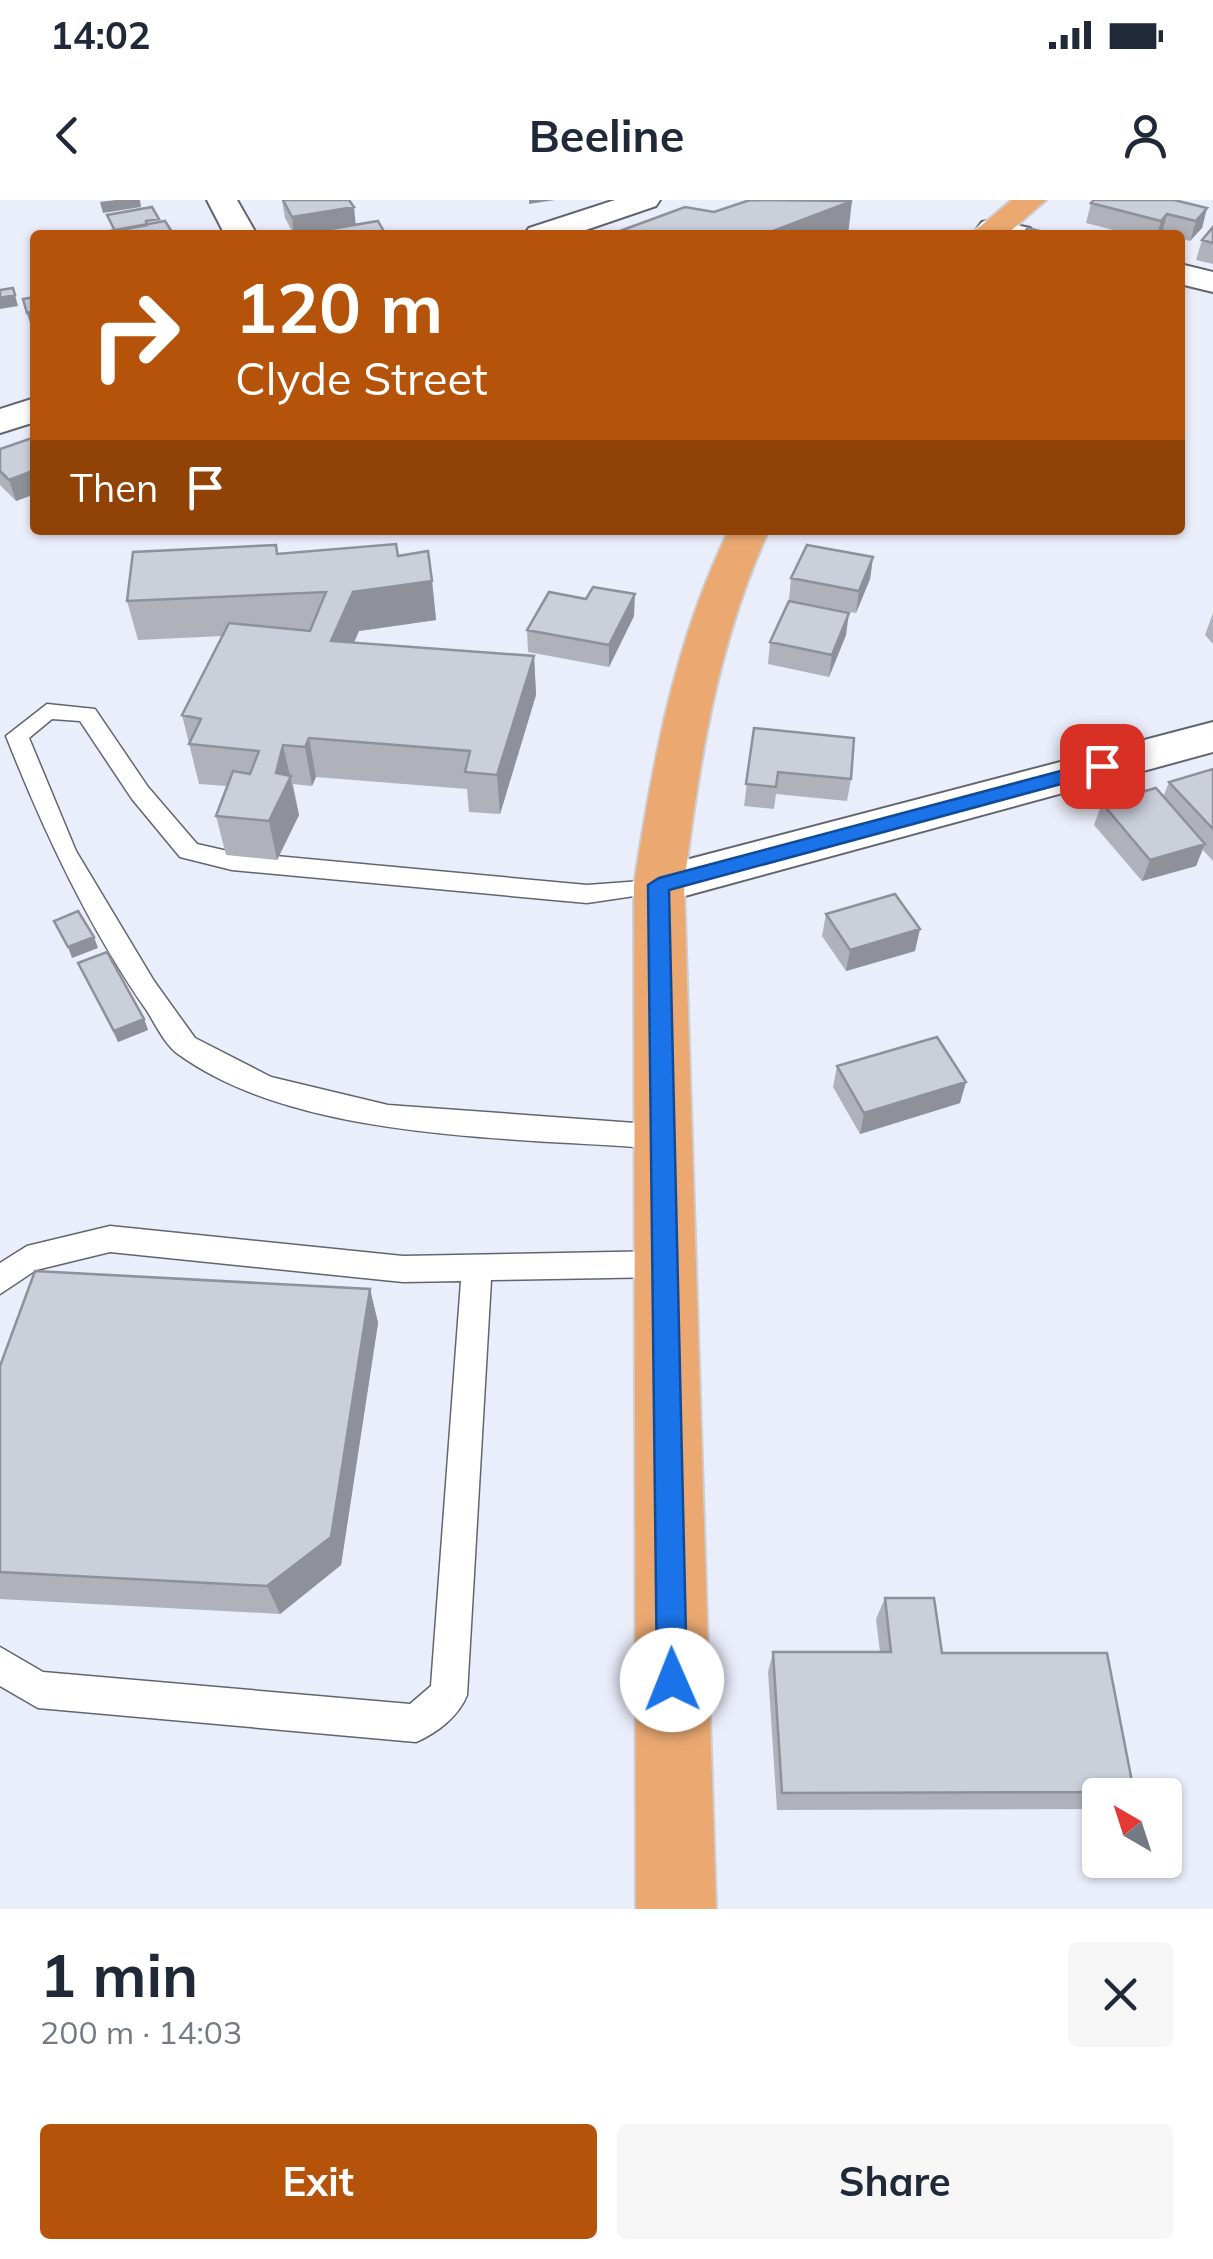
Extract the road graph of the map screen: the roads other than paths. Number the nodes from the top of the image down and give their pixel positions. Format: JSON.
{"nodes":[{"id":1,"x":222,"y":200,"type":"edge"},
{"id":2,"x":645,"y":200,"type":"edge"},
{"id":3,"x":1031,"y":200,"type":"edge"},
{"id":4,"x":238,"y":230,"type":"edge"},
{"id":5,"x":555,"y":230,"type":"edge"},
{"id":6,"x":1003,"y":230,"type":"edge"},
{"id":7,"x":1185,"y":275,"type":"edge"},
{"id":8,"x":1213,"y":282,"type":"edge"},
{"id":9,"x":30,"y":412,"type":"edge"},
{"id":10,"x":0,"y":422,"type":"edge"},
{"id":11,"x":747,"y":535,"type":"edge"},
{"id":12,"x":1213,"y":737,"type":"edge"},
{"id":13,"x":659,"y":885,"type":"junction"},
{"id":14,"x":663,"y":1137,"type":"junction"},
{"id":15,"x":665,"y":1264,"type":"junction"},
{"id":16,"x":477,"y":1267,"type":"junction"},
{"id":17,"x":0,"y":1281,"type":"edge"},
{"id":18,"x":0,"y":1665,"type":"edge"},
{"id":19,"x":676,"y":1909,"type":"edge"}],
"edges":[{"from":1,"to":4,"type":"street"},
{"from":2,"to":5,"type":"street"},
{"from":3,"to":6,"type":"main road"},
{"from":7,"to":8,"type":"street"},
{"from":9,"to":10,"type":"street"},
{"from":11,"to":13,"type":"main road"},
{"from":12,"to":13,"type":"street"},
{"from":13,"to":14,"type":"main road"},
{"from":13,"to":14,"type":"lane"},
{"from":14,"to":15,"type":"main road"},
{"from":15,"to":16,"type":"lane"},
{"from":15,"to":19,"type":"main road"},
{"from":16,"to":17,"type":"lane"},
{"from":16,"to":18,"type":"lane"}]}
